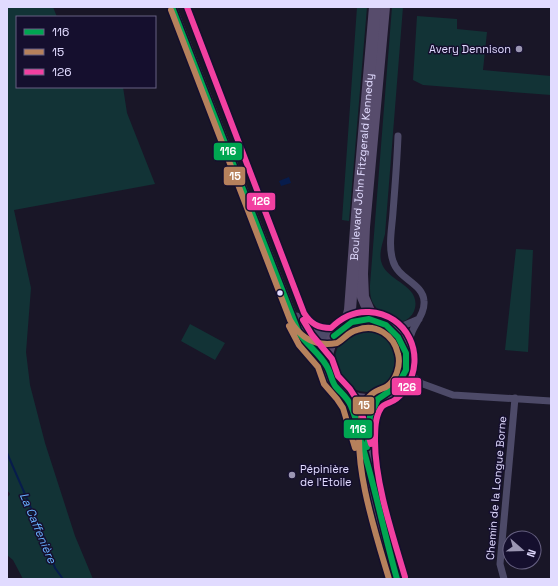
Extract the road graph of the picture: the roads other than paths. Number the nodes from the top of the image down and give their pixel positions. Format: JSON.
{"nodes":[{"id":1,"x":172,"y":7,"type":"edge"},
{"id":2,"x":178,"y":7,"type":"edge"},
{"id":3,"x":375,"y":7,"type":"edge"},
{"id":4,"x":384,"y":7,"type":"edge"},
{"id":5,"x":398,"y":136,"type":"dead end"},
{"id":6,"x":419,"y":319,"type":"junction"},
{"id":7,"x":378,"y":321,"type":"junction"},
{"id":8,"x":346,"y":326,"type":"junction"},
{"id":9,"x":390,"y":327,"type":"junction"},
{"id":10,"x":334,"y":336,"type":"junction"},
{"id":11,"x":406,"y":353,"type":"junction"},
{"id":12,"x":327,"y":366,"type":"junction"},
{"id":13,"x":406,"y":368,"type":"junction"},
{"id":14,"x":400,"y":383,"type":"junction"},
{"id":15,"x":423,"y":384,"type":"junction"},
{"id":16,"x":344,"y":394,"type":"junction"},
{"id":17,"x":515,"y":398,"type":"junction"},
{"id":18,"x":378,"y":399,"type":"junction"},
{"id":19,"x":551,"y":402,"type":"edge"},
{"id":20,"x":367,"y":460,"type":"junction"},
{"id":21,"x":397,"y":579,"type":"edge"},
{"id":22,"x":504,"y":579,"type":"edge"}],
"edges":[{"from":1,"to":12,"type":"street"},
{"from":2,"to":10,"type":"street"},
{"from":3,"to":8,"type":"main road","name":"Boulevard John Fitzgerald Kennedy"},
{"from":4,"to":7,"type":"main road","name":"Boulevard John Fitzgerald Kennedy"},
{"from":5,"to":6,"type":"street"},
{"from":6,"to":9,"type":"street"},
{"from":6,"to":11,"type":"street"},
{"from":7,"to":8,"type":"main road"},
{"from":7,"to":9,"type":"main road"},
{"from":8,"to":10,"type":"main road"},
{"from":9,"to":11,"type":"main road"},
{"from":10,"to":12,"type":"main road"},
{"from":11,"to":13,"type":"main road"},
{"from":12,"to":16,"type":"main road"},
{"from":13,"to":14,"type":"main road"},
{"from":13,"to":15,"type":"street"},
{"from":14,"to":15,"type":"street"},
{"from":14,"to":18,"type":"main road"},
{"from":15,"to":17,"type":"street"},
{"from":16,"to":18,"type":"main road"},
{"from":16,"to":20,"type":"main road"},
{"from":17,"to":19,"type":"street"},
{"from":17,"to":22,"type":"street","name":"Chemin de la Longue Borne"},
{"from":18,"to":20,"type":"main road"},
{"from":20,"to":21,"type":"main road"}]}
